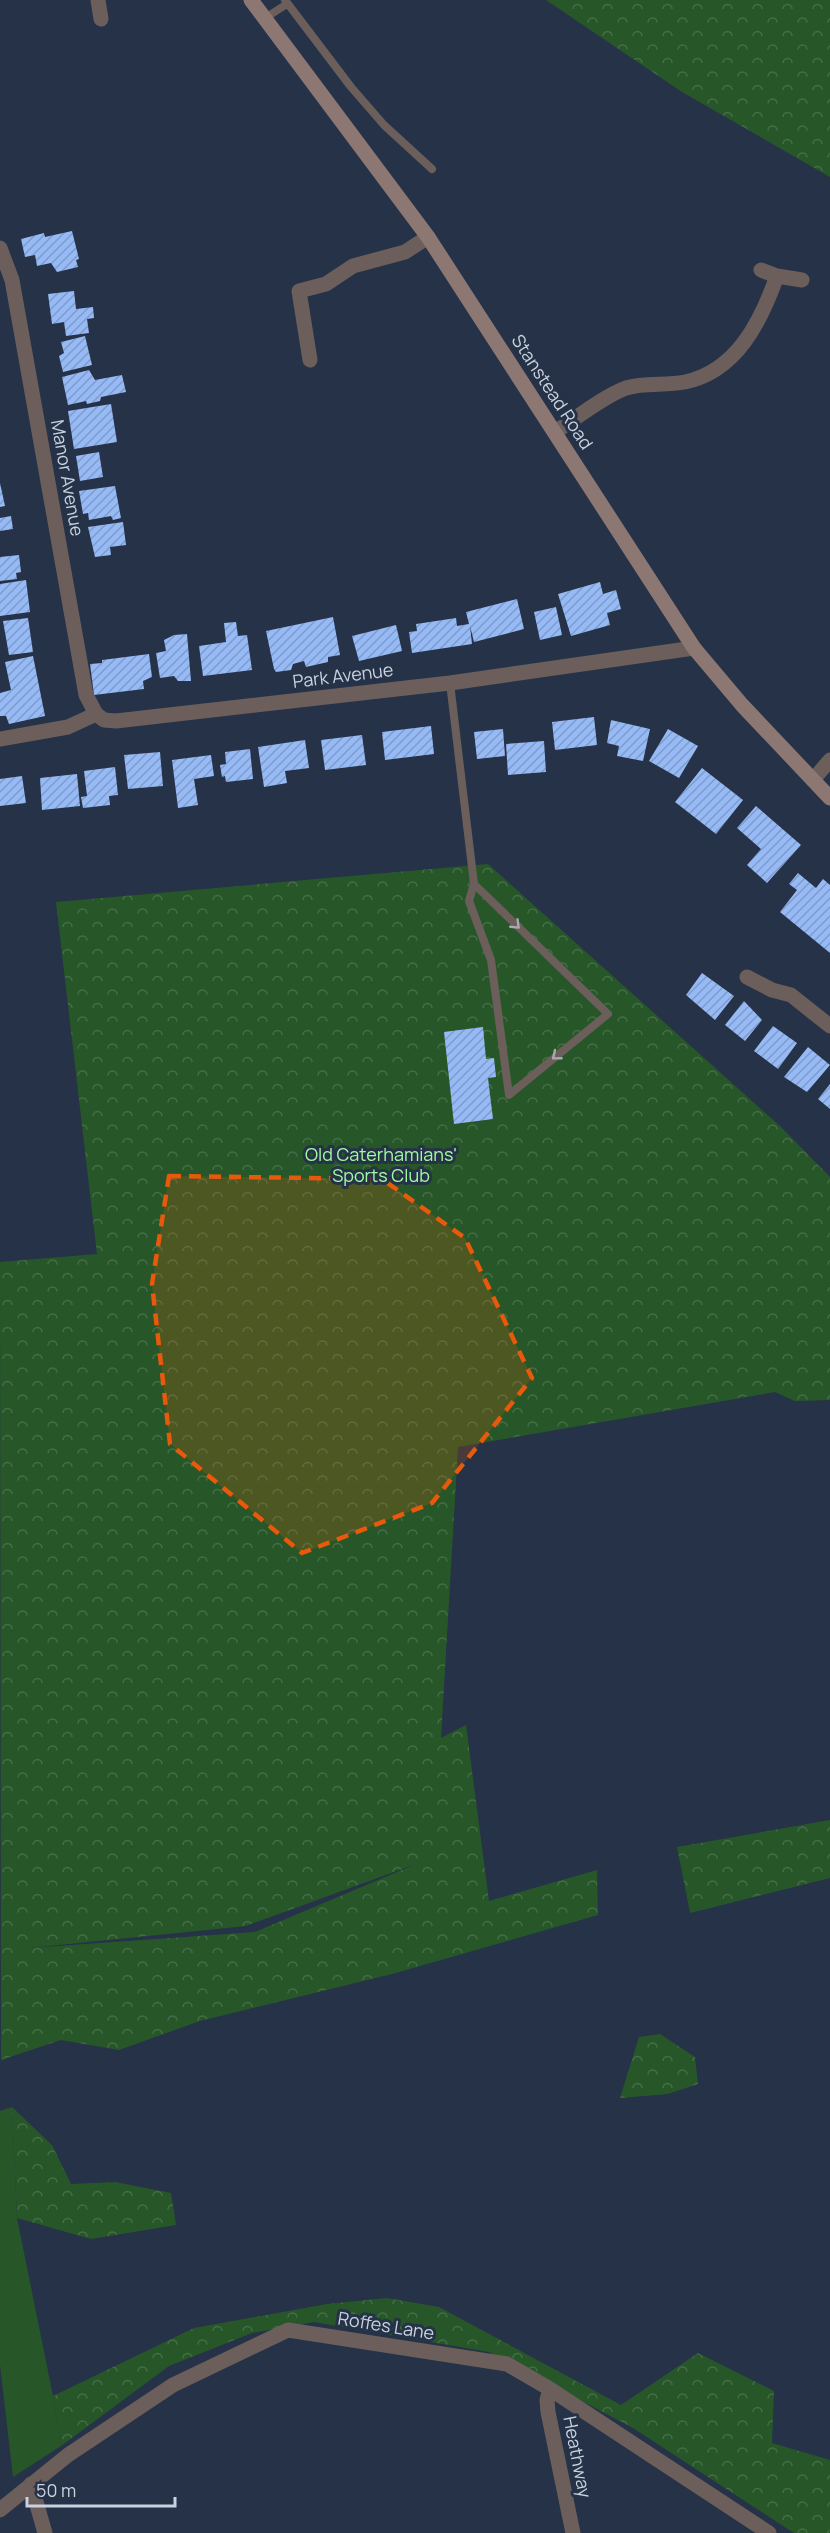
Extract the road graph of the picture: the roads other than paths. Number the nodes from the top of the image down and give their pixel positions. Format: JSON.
{"nodes":[{"id":1,"x":98,"y":0,"type":"edge"},
{"id":2,"x":251,"y":0,"type":"edge"},
{"id":3,"x":286,"y":2,"type":"edge"},
{"id":4,"x":265,"y":18,"type":"junction"},
{"id":5,"x":101,"y":19,"type":"dead end"},
{"id":6,"x":432,"y":169,"type":"dead end"},
{"id":7,"x":428,"y":237,"type":"junction"},
{"id":8,"x":0,"y":248,"type":"edge"},
{"id":9,"x":761,"y":270,"type":"dead end"},
{"id":10,"x":777,"y":276,"type":"junction"},
{"id":11,"x":802,"y":280,"type":"dead end"},
{"id":12,"x":310,"y":360,"type":"dead end"},
{"id":13,"x":555,"y":432,"type":"junction"},
{"id":14,"x":694,"y":648,"type":"junction"},
{"id":15,"x":450,"y":683,"type":"junction"},
{"id":16,"x":96,"y":714,"type":"junction"},
{"id":17,"x":0,"y":739,"type":"edge"},
{"id":18,"x":830,"y":760,"type":"edge"},
{"id":19,"x":813,"y":780,"type":"junction"},
{"id":20,"x":830,"y":798,"type":"edge"},
{"id":21,"x":474,"y":884,"type":"junction"},
{"id":22,"x":747,"y":976,"type":"dead end"},
{"id":23,"x":827,"y":1017,"type":"edge"},
{"id":24,"x":550,"y":2389,"type":"junction"},
{"id":25,"x":31,"y":2484,"type":"junction"},
{"id":26,"x":0,"y":2510,"type":"edge"},
{"id":27,"x":45,"y":2533,"type":"edge"},
{"id":28,"x":573,"y":2533,"type":"edge"},
{"id":29,"x":769,"y":2533,"type":"edge"}],
"edges":[{"from":1,"to":5,"type":"street"},
{"from":2,"to":4,"type":"street","name":"Stanstead Road"},
{"from":3,"to":4,"type":"lane"},
{"from":3,"to":6,"type":"lane"},
{"from":4,"to":7,"type":"street","name":"Stanstead Road"},
{"from":7,"to":12,"type":"street"},
{"from":7,"to":13,"type":"street","name":"Stanstead Road"},
{"from":8,"to":16,"type":"street","name":"Manor Avenue"},
{"from":9,"to":10,"type":"street"},
{"from":10,"to":11,"type":"street"},
{"from":10,"to":13,"type":"street"},
{"from":13,"to":14,"type":"street","name":"Stanstead Road"},
{"from":14,"to":15,"type":"street","name":"Park Avenue"},
{"from":14,"to":19,"type":"street","name":"Stanstead Road"},
{"from":15,"to":16,"type":"street","name":"Park Avenue"},
{"from":15,"to":21,"type":"lane"},
{"from":16,"to":17,"type":"street"},
{"from":18,"to":19,"type":"street"},
{"from":19,"to":20,"type":"street","name":"Stanstead Road"},
{"from":21,"to":21,"type":"lane","one_way":true},
{"from":22,"to":23,"type":"street"},
{"from":24,"to":25,"type":"street","name":"Roffes Lane"},
{"from":24,"to":28,"type":"street","name":"Heathway"},
{"from":24,"to":29,"type":"street","name":"Roffes Lane"},
{"from":25,"to":26,"type":"street","name":"Roffes Lane"},
{"from":25,"to":27,"type":"street"}]}
